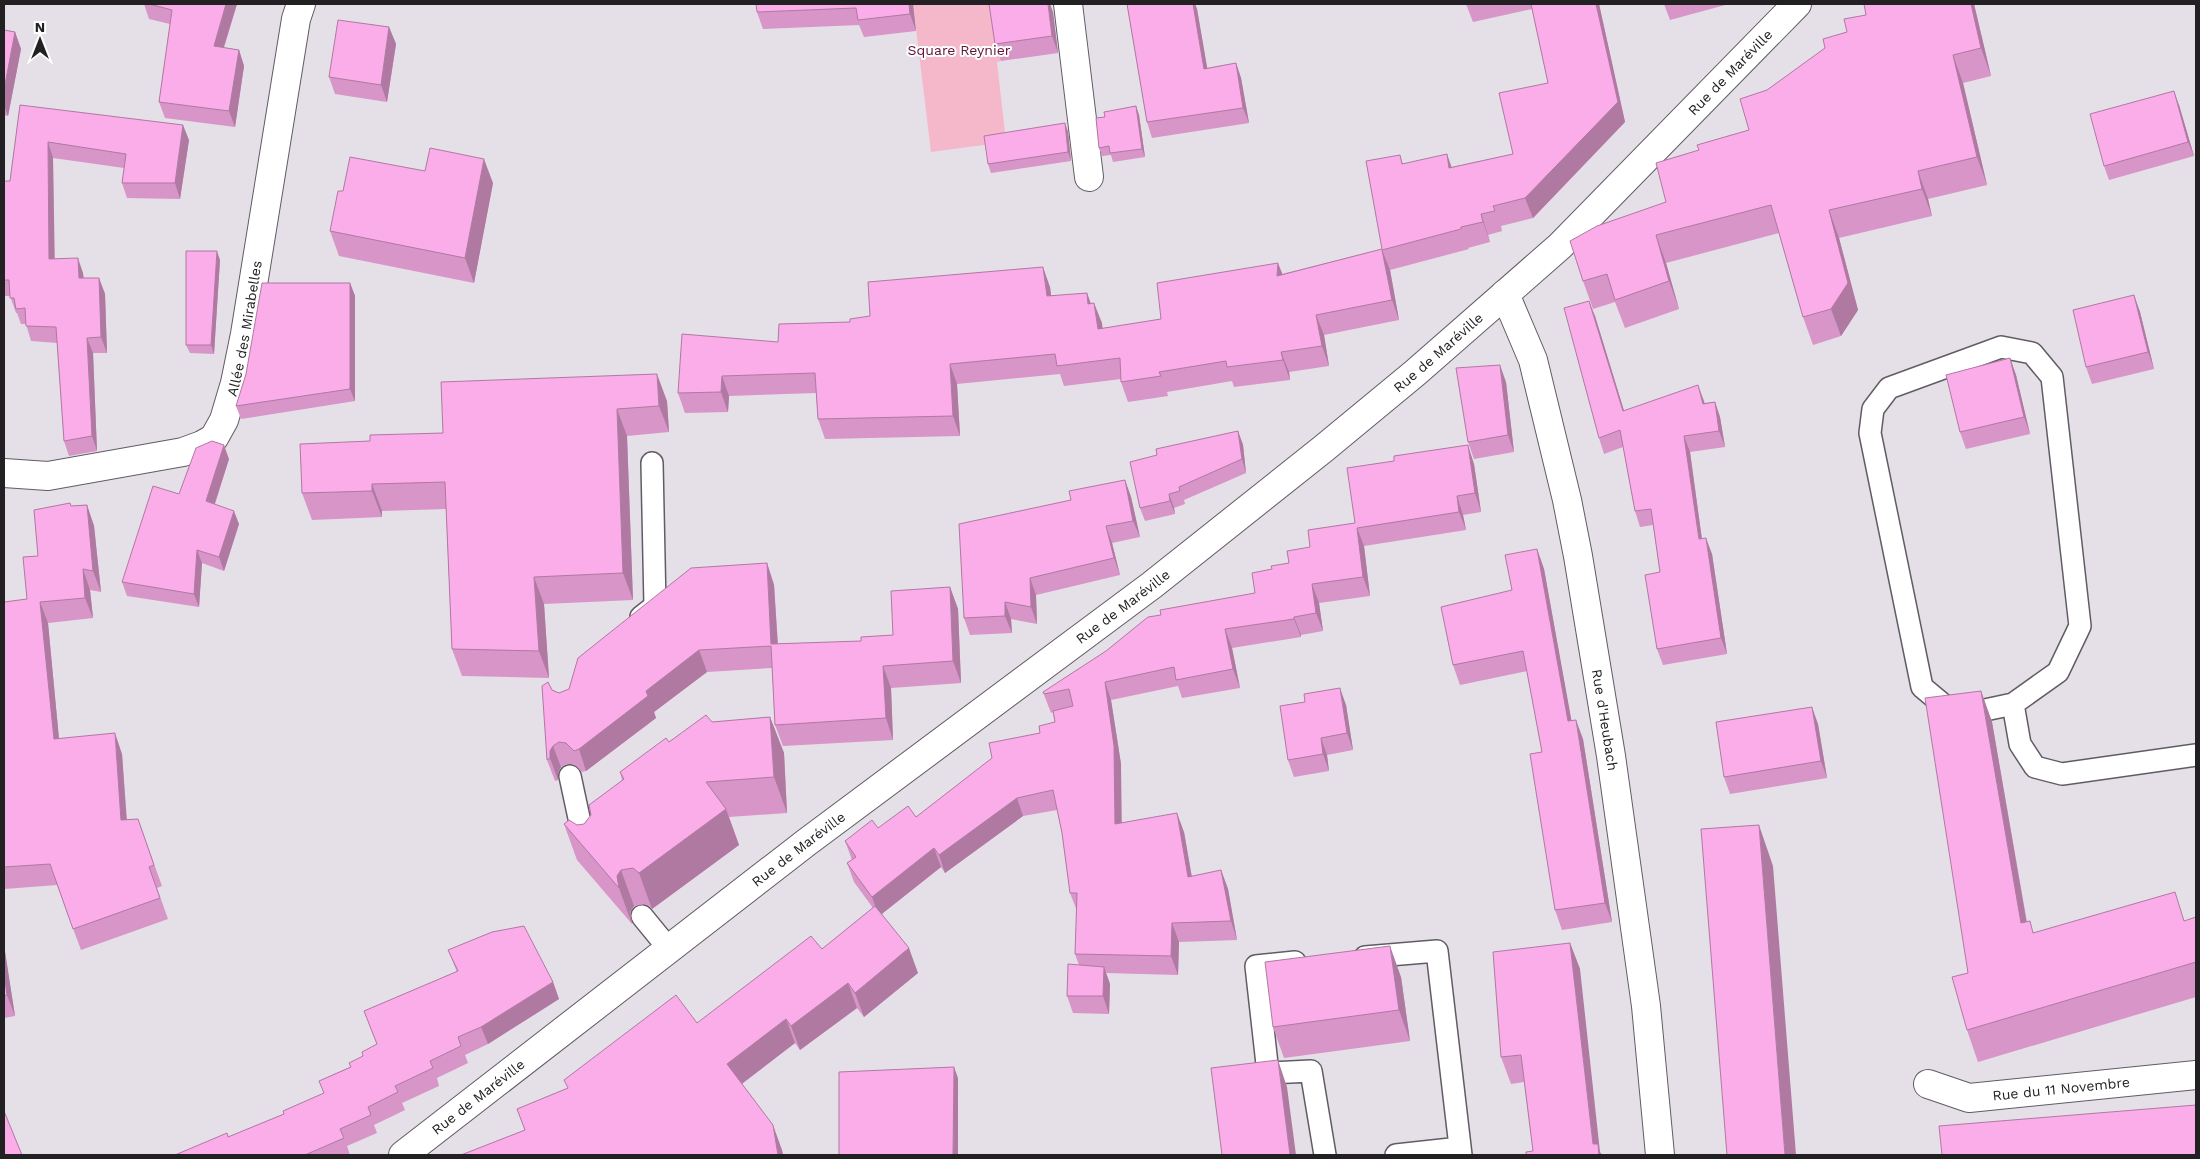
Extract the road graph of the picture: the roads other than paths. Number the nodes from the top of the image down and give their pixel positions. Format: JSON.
{"nodes":[{"id":1,"x":301,"y":4,"type":"edge"},
{"id":2,"x":1068,"y":4,"type":"edge"},
{"id":3,"x":1797,"y":4,"type":"edge"},
{"id":4,"x":1089,"y":178,"type":"dead end"},
{"id":5,"x":1505,"y":294,"type":"junction"},
{"id":6,"x":652,"y":464,"type":"dead end"},
{"id":7,"x":4,"y":473,"type":"edge"},
{"id":8,"x":626,"y":628,"type":"edge"},
{"id":9,"x":2013,"y":704,"type":"junction"},
{"id":10,"x":2196,"y":754,"type":"edge"},
{"id":11,"x":570,"y":776,"type":"dead end"},
{"id":12,"x":592,"y":849,"type":"edge"},
{"id":13,"x":642,"y":916,"type":"dead end"},
{"id":14,"x":669,"y":949,"type":"junction"},
{"id":15,"x":1341,"y":959,"type":"edge"},
{"id":16,"x":1313,"y":961,"type":"edge"},
{"id":17,"x":2196,"y":1075,"type":"edge"},
{"id":18,"x":1928,"y":1084,"type":"dead end"},
{"id":19,"x":1460,"y":1152,"type":"edge"},
{"id":20,"x":403,"y":1155,"type":"edge"},
{"id":21,"x":1325,"y":1155,"type":"edge"},
{"id":22,"x":1396,"y":1155,"type":"edge"},
{"id":23,"x":1660,"y":1155,"type":"edge"}],
"edges":[{"from":1,"to":7,"type":"street","name":"Allée des Mirabelles"},
{"from":2,"to":4,"type":"street"},
{"from":3,"to":5,"type":"street","name":"Rue de Maréville"},
{"from":5,"to":14,"type":"street","name":"Rue de Maréville"},
{"from":5,"to":23,"type":"street","name":"Rue d'Heubach"},
{"from":6,"to":8,"type":"lane"},
{"from":9,"to":9,"type":"lane"},
{"from":9,"to":10,"type":"lane"},
{"from":11,"to":12,"type":"lane"},
{"from":13,"to":14,"type":"lane"},
{"from":14,"to":20,"type":"street","name":"Rue de Maréville"},
{"from":15,"to":19,"type":"lane"},
{"from":16,"to":21,"type":"lane"},
{"from":17,"to":18,"type":"street","name":"Rue du 11 Novembre"},
{"from":19,"to":22,"type":"lane"}]}
